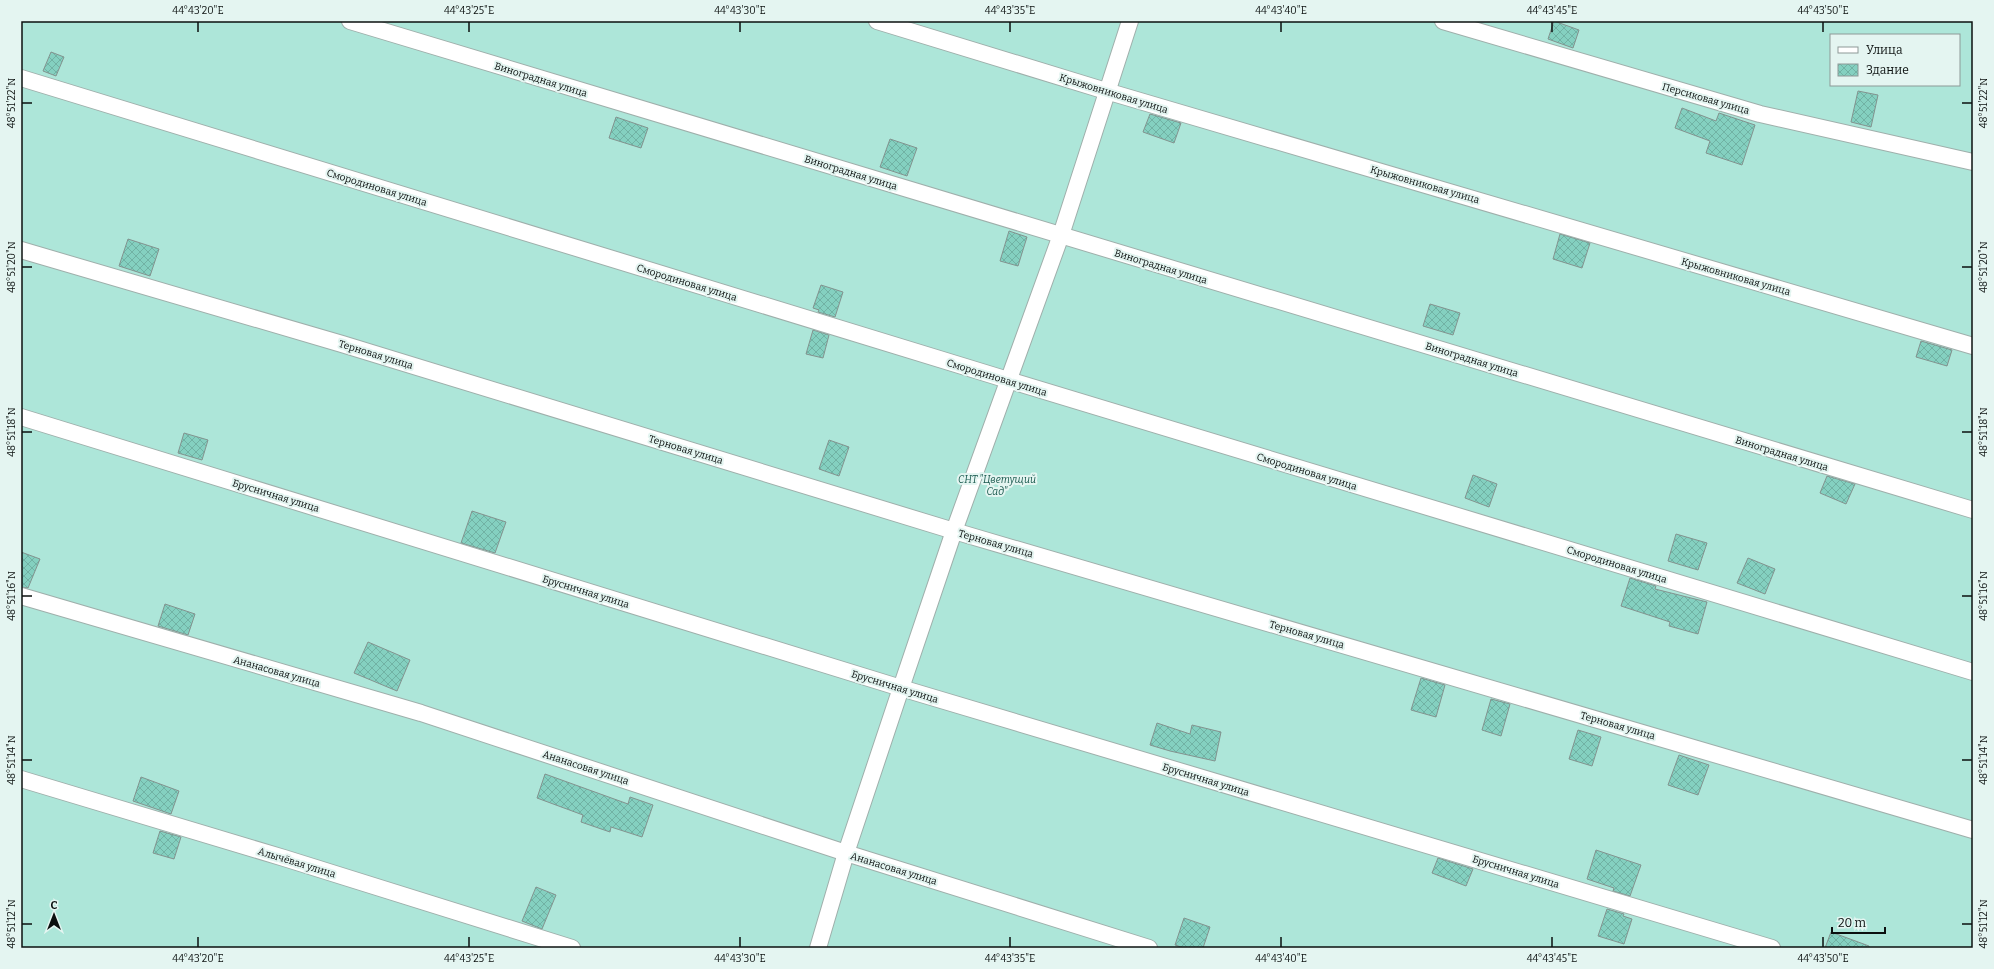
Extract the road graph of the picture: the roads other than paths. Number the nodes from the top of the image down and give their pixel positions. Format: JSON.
{"nodes":[{"id":1,"x":350,"y":21,"type":"edge"},
{"id":2,"x":877,"y":21,"type":"edge"},
{"id":3,"x":1130,"y":21,"type":"edge"},
{"id":4,"x":1443,"y":21,"type":"edge"},
{"id":5,"x":21,"y":78,"type":"edge"},
{"id":6,"x":1106,"y":91,"type":"junction"},
{"id":7,"x":1973,"y":162,"type":"edge"},
{"id":8,"x":1061,"y":235,"type":"junction"},
{"id":9,"x":21,"y":250,"type":"edge"},
{"id":10,"x":1973,"y":346,"type":"edge"},
{"id":11,"x":1008,"y":380,"type":"junction"},
{"id":12,"x":21,"y":417,"type":"edge"},
{"id":13,"x":1973,"y":510,"type":"edge"},
{"id":14,"x":954,"y":531,"type":"junction"},
{"id":15,"x":21,"y":596,"type":"edge"},
{"id":16,"x":1973,"y":672,"type":"edge"},
{"id":17,"x":901,"y":688,"type":"junction"},
{"id":18,"x":21,"y":779,"type":"edge"},
{"id":19,"x":1973,"y":830,"type":"edge"},
{"id":20,"x":846,"y":853,"type":"junction"},
{"id":21,"x":572,"y":948,"type":"edge"},
{"id":22,"x":818,"y":948,"type":"edge"},
{"id":23,"x":1149,"y":948,"type":"edge"},
{"id":24,"x":1772,"y":948,"type":"edge"}],
"edges":[{"from":1,"to":8,"type":"street","name":"Виноградная улица"},
{"from":2,"to":6,"type":"street","name":"Крыжовниковая улица"},
{"from":3,"to":6,"type":"street"},
{"from":4,"to":7,"type":"street","name":"Персиковая улица"},
{"from":5,"to":11,"type":"street","name":"Смородиновая улица"},
{"from":6,"to":8,"type":"street"},
{"from":6,"to":10,"type":"street","name":"Крыжовниковая улица"},
{"from":8,"to":11,"type":"street"},
{"from":8,"to":13,"type":"street","name":"Виноградная улица"},
{"from":9,"to":14,"type":"street","name":"Терновая улица"},
{"from":11,"to":14,"type":"street"},
{"from":11,"to":16,"type":"street","name":"Смородиновая улица"},
{"from":12,"to":17,"type":"street","name":"Брусничная улица"},
{"from":14,"to":17,"type":"street"},
{"from":14,"to":19,"type":"street","name":"Терновая улица"},
{"from":15,"to":20,"type":"street","name":"Ананасовая улица"},
{"from":17,"to":20,"type":"street"},
{"from":17,"to":24,"type":"street","name":"Брусничная улица"},
{"from":18,"to":21,"type":"street","name":"Алычёвая улица"},
{"from":20,"to":22,"type":"street"},
{"from":20,"to":23,"type":"street","name":"Ананасовая улица"}]}
